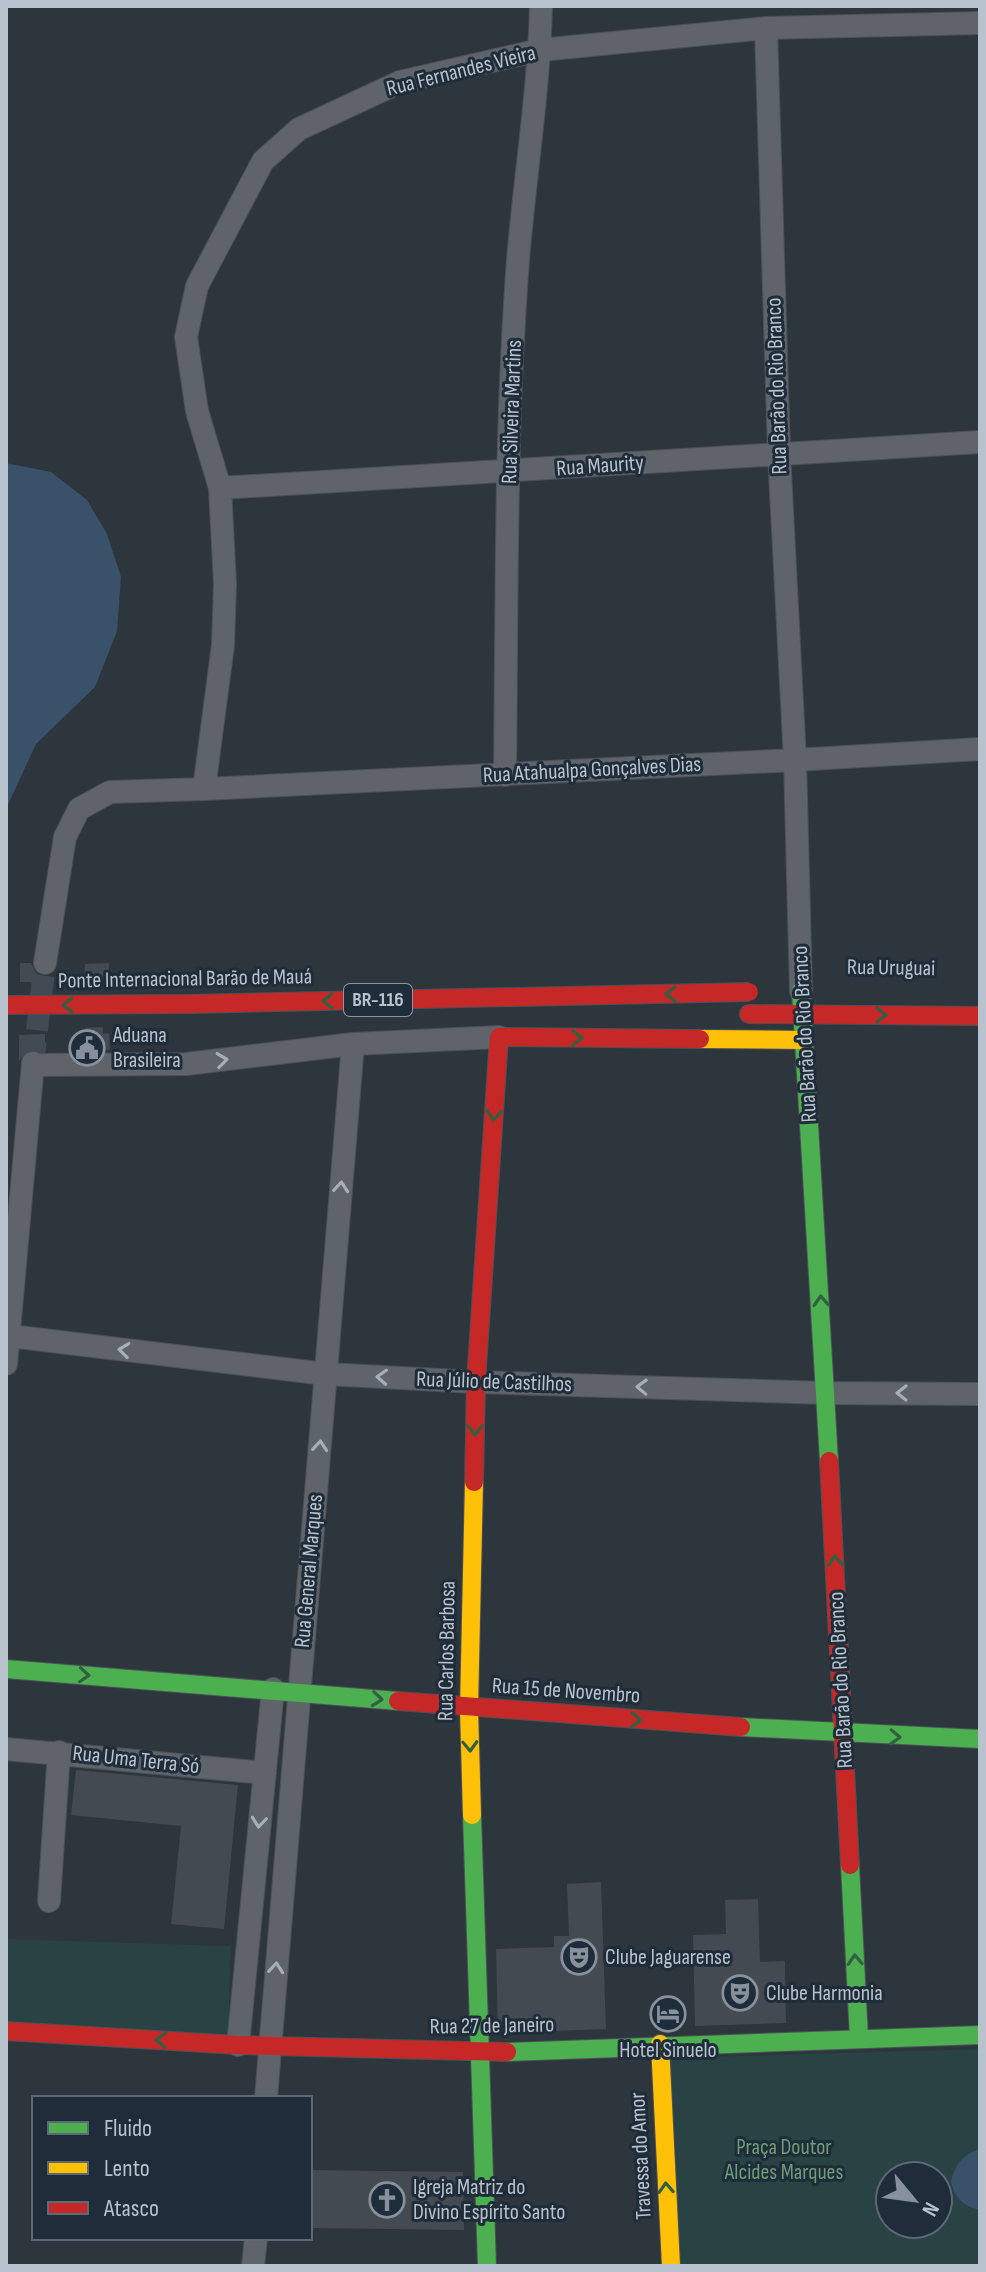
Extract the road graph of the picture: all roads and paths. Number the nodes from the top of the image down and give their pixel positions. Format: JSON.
{"nodes":[{"id":1,"x":541,"y":6,"type":"edge"},
{"id":2,"x":980,"y":23,"type":"edge"},
{"id":3,"x":766,"y":28,"type":"junction"},
{"id":4,"x":540,"y":50,"type":"junction"},
{"id":5,"x":980,"y":442,"type":"edge"},
{"id":6,"x":779,"y":453,"type":"junction"},
{"id":7,"x":509,"y":473,"type":"junction"},
{"id":8,"x":220,"y":488,"type":"junction"},
{"id":9,"x":980,"y":749,"type":"edge"},
{"id":10,"x":795,"y":760,"type":"junction"},
{"id":11,"x":505,"y":775,"type":"junction"},
{"id":12,"x":204,"y":789,"type":"junction"},
{"id":13,"x":45,"y":963,"type":"tunnel mouth"},
{"id":14,"x":802,"y":991,"type":"joint"},
{"id":15,"x":756,"y":992,"type":"dead end"},
{"id":16,"x":6,"y":1005,"type":"edge"},
{"id":17,"x":741,"y":1014,"type":"dead end"},
{"id":18,"x":803,"y":1014,"type":"junction"},
{"id":19,"x":478,"y":1016,"type":"dead end"},
{"id":20,"x":980,"y":1016,"type":"edge"},
{"id":21,"x":6,"y":1021,"type":"edge"},
{"id":22,"x":499,"y":1037,"type":"junction"},
{"id":23,"x":805,"y":1040,"type":"junction"},
{"id":24,"x":353,"y":1044,"type":"junction"},
{"id":25,"x":10,"y":1336,"type":"junction"},
{"id":26,"x":6,"y":1364,"type":"edge"},
{"id":27,"x":326,"y":1374,"type":"junction"},
{"id":28,"x":476,"y":1382,"type":"junction"},
{"id":29,"x":826,"y":1393,"type":"junction"},
{"id":30,"x":980,"y":1394,"type":"edge"},
{"id":31,"x":6,"y":1669,"type":"edge"},
{"id":32,"x":273,"y":1689,"type":"junction"},
{"id":33,"x":299,"y":1691,"type":"junction"},
{"id":34,"x":469,"y":1709,"type":"junction"},
{"id":35,"x":844,"y":1735,"type":"junction"},
{"id":36,"x":980,"y":1739,"type":"edge"},
{"id":37,"x":6,"y":1749,"type":"edge"},
{"id":38,"x":59,"y":1752,"type":"junction"},
{"id":39,"x":265,"y":1773,"type":"junction"},
{"id":40,"x":49,"y":1901,"type":"dead end"},
{"id":41,"x":6,"y":2031,"type":"edge"},
{"id":42,"x":980,"y":2035,"type":"edge"},
{"id":43,"x":859,"y":2038,"type":"junction"},
{"id":44,"x":660,"y":2044,"type":"junction"},
{"id":45,"x":238,"y":2045,"type":"junction"},
{"id":46,"x":269,"y":2046,"type":"junction"},
{"id":47,"x":480,"y":2053,"type":"junction"},
{"id":48,"x":266,"y":2096,"type":"edge"},
{"id":49,"x":256,"y":2240,"type":"edge"},
{"id":50,"x":253,"y":2266,"type":"edge"},
{"id":51,"x":487,"y":2266,"type":"edge"},
{"id":52,"x":671,"y":2266,"type":"edge"}],
"edges":[{"from":1,"to":4,"type":"street","name":"Rua Silveira Martins"},
{"from":2,"to":3,"type":"street","name":"Rua Fernandes Vieira"},
{"from":3,"to":4,"type":"street","name":"Rua Fernandes Vieira"},
{"from":3,"to":6,"type":"street","name":"Rua Barão do Rio Branco"},
{"from":4,"to":7,"type":"street","name":"Rua Silveira Martins"},
{"from":4,"to":8,"type":"street","name":"Rua Fernandes Vieira"},
{"from":5,"to":6,"type":"street","name":"Rua Maurity"},
{"from":6,"to":7,"type":"street","name":"Rua Maurity"},
{"from":6,"to":10,"type":"street","name":"Rua Barão do Rio Branco"},
{"from":7,"to":8,"type":"street","name":"Rua Maurity"},
{"from":7,"to":11,"type":"street","name":"Rua Silveira Martins"},
{"from":8,"to":12,"type":"street","name":"Rua Fernandes Vieira"},
{"from":9,"to":10,"type":"street","name":"Rua Atahualpa Gonçalves Dias"},
{"from":10,"to":11,"type":"street","name":"Rua Atahualpa Gonçalves Dias"},
{"from":10,"to":14,"type":"street","name":"Rua Barão do Rio Branco"},
{"from":11,"to":12,"type":"street","name":"Rua Atahualpa Gonçalves Dias"},
{"from":12,"to":13,"type":"street","name":"Rua Atahualpa Gonçalves Dias"},
{"from":14,"to":18,"type":"main road","name":"Rua Barão do Rio Branco"},
{"from":15,"to":16,"type":"main road","name":"Ponte Internacional Barão de Mauá","number":"BR-116","one_way":true,"bridge":true},
{"from":17,"to":18,"type":"main road"},
{"from":18,"to":20,"type":"main road","one_way":true},
{"from":18,"to":23,"type":"main road","name":"Rua Barão do Rio Branco"},
{"from":19,"to":21,"type":"main road","name":"Ponte Internacional Barão de Mauá","number":"BR-116"},
{"from":22,"to":23,"type":"main road","one_way":true},
{"from":22,"to":24,"type":"street"},
{"from":22,"to":28,"type":"main road","name":"Rua Carlos Barbosa","one_way":true},
{"from":29,"to":23,"type":"main road","name":"Rua Barão do Rio Branco","one_way":true},
{"from":25,"to":24,"type":"street","one_way":true},
{"from":27,"to":24,"type":"street","name":"Rua General Marques","one_way":true},
{"from":25,"to":26,"type":"street"},
{"from":27,"to":25,"type":"street","name":"Rua Júlio de Castilhos","one_way":true},
{"from":28,"to":27,"type":"street","name":"Rua Júlio de Castilhos","one_way":true},
{"from":33,"to":27,"type":"street","name":"Rua General Marques","one_way":true},
{"from":29,"to":28,"type":"street","name":"Rua Júlio de Castilhos","one_way":true},
{"from":28,"to":34,"type":"main road","name":"Rua Carlos Barbosa","one_way":true},
{"from":30,"to":29,"type":"street","name":"Rua Júlio de Castilhos","one_way":true},
{"from":35,"to":29,"type":"main road","name":"Rua Barão do Rio Branco","one_way":true},
{"from":31,"to":32,"type":"main road","name":"Rua 15 de Novembro","one_way":true},
{"from":32,"to":33,"type":"main road","name":"Rua 15 de Novembro"},
{"from":32,"to":39,"type":"street"},
{"from":33,"to":34,"type":"main road","name":"Rua 15 de Novembro","one_way":true},
{"from":46,"to":33,"type":"street","name":"Rua General Marques","one_way":true},
{"from":34,"to":35,"type":"main road","name":"Rua 15 de Novembro","one_way":true},
{"from":34,"to":47,"type":"main road","name":"Rua Carlos Barbosa","one_way":true},
{"from":35,"to":36,"type":"main road","name":"Rua 15 de Novembro","one_way":true},
{"from":43,"to":35,"type":"main road","name":"Rua Barão do Rio Branco","one_way":true},
{"from":37,"to":38,"type":"street","name":"Rua Uma Terra Só"},
{"from":38,"to":39,"type":"street","name":"Rua Uma Terra Só"},
{"from":38,"to":40,"type":"street"},
{"from":39,"to":45,"type":"street","one_way":true},
{"from":45,"to":41,"type":"main road","name":"Rua 27 de Janeiro","one_way":true},
{"from":42,"to":43,"type":"main road","name":"Rua 27 de Janeiro"},
{"from":43,"to":44,"type":"main road","name":"Rua 27 de Janeiro"},
{"from":44,"to":47,"type":"main road","name":"Rua 27 de Janeiro"},
{"from":52,"to":44,"type":"main road","name":"Travessa do Amor","one_way":true},
{"from":45,"to":46,"type":"main road","name":"Rua 27 de Janeiro"},
{"from":46,"to":47,"type":"main road","name":"Rua 27 de Janeiro"},
{"from":46,"to":48,"type":"street","name":"Rua General Marques"},
{"from":47,"to":51,"type":"main road","name":"Rua Carlos Barbosa"},
{"from":49,"to":50,"type":"street"}]}
